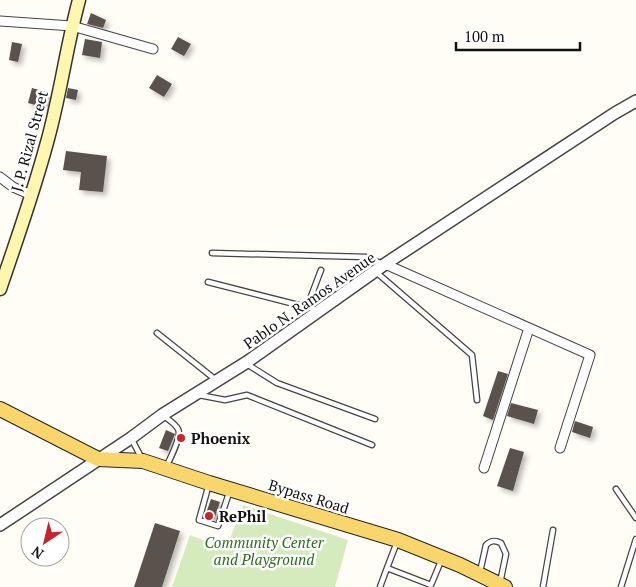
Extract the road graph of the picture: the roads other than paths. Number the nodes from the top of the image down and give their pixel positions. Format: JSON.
{"nodes":[{"id":1,"x":79,"y":0,"type":"edge"},
{"id":2,"x":0,"y":21,"type":"edge"},
{"id":3,"x":72,"y":26,"type":"junction"},
{"id":4,"x":153,"y":49,"type":"dead end"},
{"id":5,"x":636,"y":101,"type":"edge"},
{"id":6,"x":0,"y":177,"type":"edge"},
{"id":7,"x":31,"y":195,"type":"junction"},
{"id":8,"x":212,"y":253,"type":"dead end"},
{"id":9,"x":385,"y":264,"type":"junction"},
{"id":10,"x":321,"y":270,"type":"dead end"},
{"id":11,"x":375,"y":271,"type":"junction"},
{"id":12,"x":208,"y":282,"type":"dead end"},
{"id":13,"x":0,"y":289,"type":"edge"},
{"id":14,"x":307,"y":307,"type":"junction"},
{"id":15,"x":320,"y":310,"type":"junction"},
{"id":16,"x":530,"y":328,"type":"junction"},
{"id":17,"x":156,"y":333,"type":"dead end"},
{"id":18,"x":247,"y":362,"type":"junction"},
{"id":19,"x":217,"y":380,"type":"junction"},
{"id":20,"x":196,"y":394,"type":"junction"},
{"id":21,"x":477,"y":400,"type":"dead end"},
{"id":22,"x":0,"y":409,"type":"edge"},
{"id":23,"x":162,"y":415,"type":"junction"},
{"id":24,"x":375,"y":419,"type":"dead end"},
{"id":25,"x":131,"y":438,"type":"junction"},
{"id":26,"x":372,"y":445,"type":"dead end"},
{"id":27,"x":560,"y":448,"type":"dead end"},
{"id":28,"x":98,"y":459,"type":"junction"},
{"id":29,"x":143,"y":461,"type":"junction"},
{"id":30,"x":166,"y":468,"type":"junction"},
{"id":31,"x":484,"y":468,"type":"dead end"},
{"id":32,"x":209,"y":483,"type":"junction"},
{"id":33,"x":230,"y":489,"type":"junction"},
{"id":34,"x":616,"y":489,"type":"dead end"},
{"id":35,"x":636,"y":518,"type":"edge"},
{"id":36,"x":0,"y":525,"type":"edge"},
{"id":37,"x":553,"y":530,"type":"dead end"},
{"id":38,"x":636,"y":539,"type":"edge"},
{"id":39,"x":398,"y":540,"type":"junction"},
{"id":40,"x":442,"y":558,"type":"junction"},
{"id":41,"x":387,"y":568,"type":"junction"},
{"id":42,"x":480,"y":575,"type":"junction"},
{"id":43,"x":503,"y":586,"type":"edge"},
{"id":44,"x":380,"y":587,"type":"edge"},
{"id":45,"x":543,"y":587,"type":"edge"},
{"id":46,"x":621,"y":587,"type":"edge"}],
"edges":[{"from":1,"to":3,"type":"main road","name":"J. P. Rizal Street"},
{"from":2,"to":3,"type":"street"},
{"from":3,"to":4,"type":"street"},
{"from":3,"to":7,"type":"main road","name":"J. P. Rizal Street"},
{"from":5,"to":9,"type":"street","name":"Pablo N. Ramos Avenue"},
{"from":6,"to":7,"type":"street"},
{"from":7,"to":13,"type":"main road","name":"J. P. Rizal Street"},
{"from":8,"to":9,"type":"lane"},
{"from":9,"to":11,"type":"street","name":"Pablo N. Ramos Avenue"},
{"from":9,"to":16,"type":"street"},
{"from":10,"to":14,"type":"lane"},
{"from":11,"to":15,"type":"street","name":"Pablo N. Ramos Avenue"},
{"from":11,"to":21,"type":"lane"},
{"from":12,"to":14,"type":"lane"},
{"from":14,"to":15,"type":"lane"},
{"from":15,"to":18,"type":"street","name":"Pablo N. Ramos Avenue"},
{"from":16,"to":27,"type":"street"},
{"from":16,"to":31,"type":"street"},
{"from":17,"to":19,"type":"lane"},
{"from":18,"to":19,"type":"street","name":"Pablo N. Ramos Avenue"},
{"from":18,"to":24,"type":"lane"},
{"from":19,"to":20,"type":"street","name":"Pablo N. Ramos Avenue"},
{"from":20,"to":23,"type":"street","name":"Pablo N. Ramos Avenue"},
{"from":20,"to":26,"type":"lane"},
{"from":22,"to":28,"type":"main road"},
{"from":23,"to":25,"type":"street","name":"Pablo N. Ramos Avenue"},
{"from":23,"to":30,"type":"lane"},
{"from":25,"to":28,"type":"street","name":"Pablo N. Ramos Avenue"},
{"from":25,"to":29,"type":"lane"},
{"from":28,"to":29,"type":"main road","name":"Bypass Road"},
{"from":28,"to":36,"type":"street","name":"Pablo N. Ramos Avenue"},
{"from":29,"to":30,"type":"main road","name":"Bypass Road"},
{"from":30,"to":32,"type":"main road","name":"Bypass Road"},
{"from":32,"to":33,"type":"main road","name":"Bypass Road"},
{"from":32,"to":33,"type":"lane"},
{"from":33,"to":39,"type":"main road","name":"Bypass Road"},
{"from":34,"to":35,"type":"lane"},
{"from":37,"to":45,"type":"lane"},
{"from":38,"to":46,"type":"lane"},
{"from":39,"to":40,"type":"main road","name":"Bypass Road"},
{"from":39,"to":41,"type":"lane"},
{"from":40,"to":41,"type":"lane"},
{"from":40,"to":42,"type":"main road","name":"Bypass Road"},
{"from":41,"to":44,"type":"lane"},
{"from":42,"to":43,"type":"main road","name":"Bypass Road"},
{"from":42,"to":43,"type":"lane"}]}
